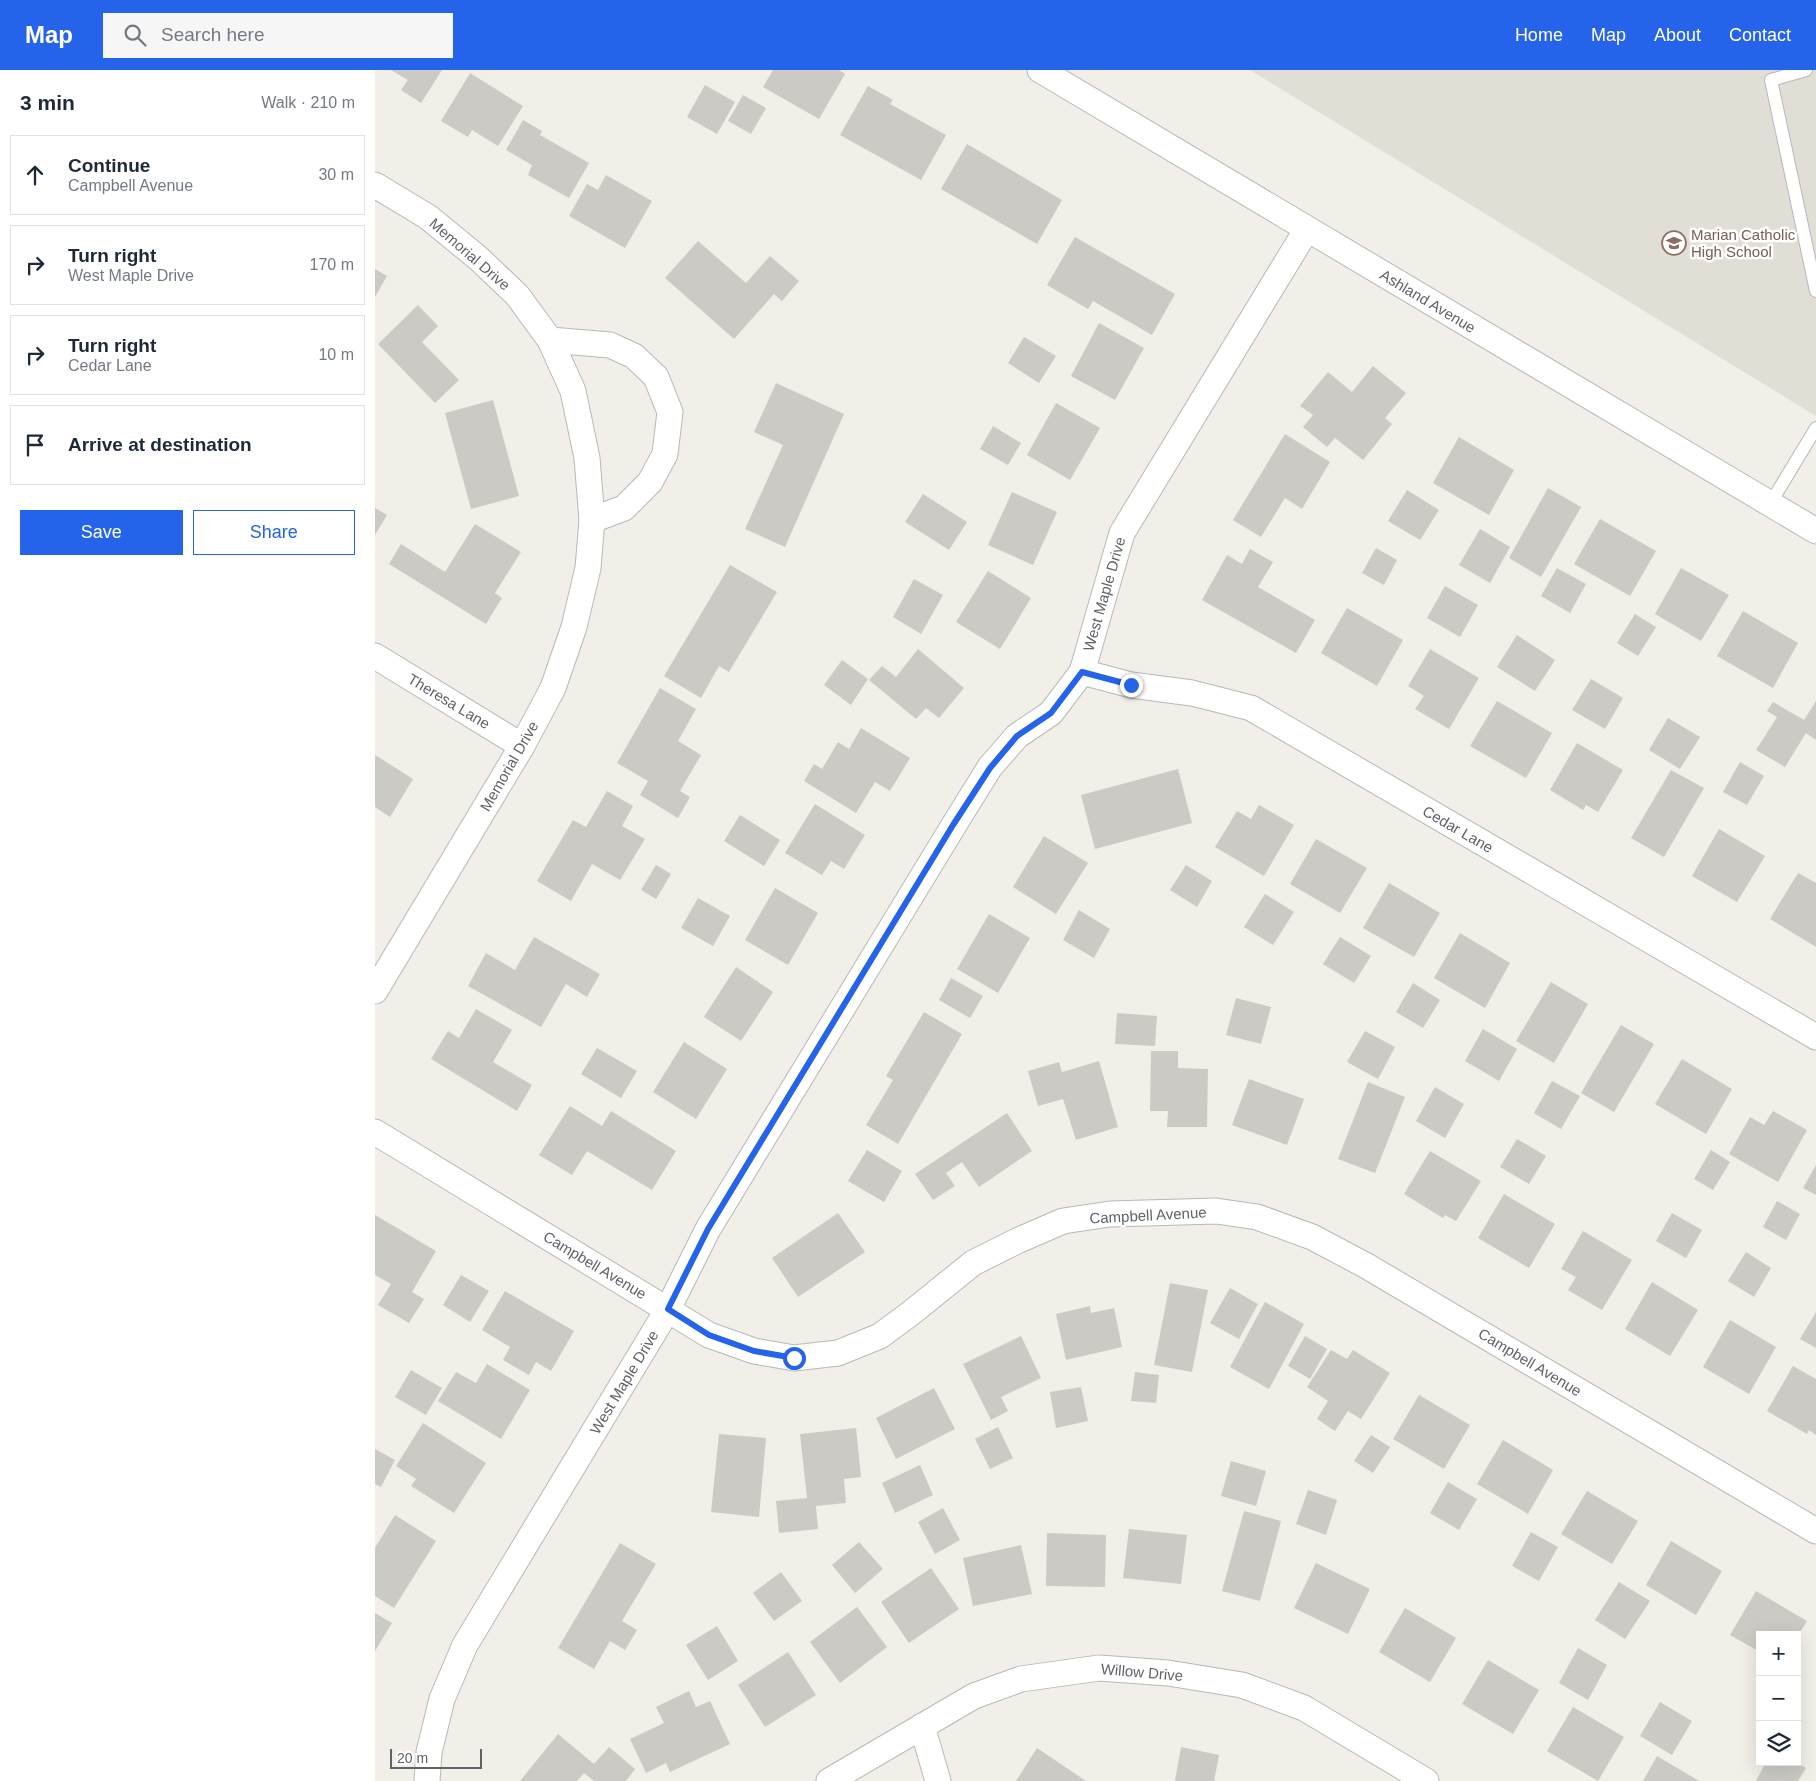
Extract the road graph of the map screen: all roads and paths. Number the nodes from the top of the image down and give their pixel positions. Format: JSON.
{"nodes":[{"id":1,"x":1040,"y":70,"type":"edge"},
{"id":2,"x":1806,"y":70,"type":"edge"},
{"id":3,"x":1769,"y":75,"type":"edge"},
{"id":4,"x":375,"y":185,"type":"edge"},
{"id":5,"x":1307,"y":229,"type":"junction"},
{"id":6,"x":1816,"y":291,"type":"edge"},
{"id":7,"x":550,"y":340,"type":"junction"},
{"id":8,"x":1816,"y":428,"type":"edge"},
{"id":9,"x":1770,"y":504,"type":"junction"},
{"id":10,"x":592,"y":520,"type":"junction"},
{"id":11,"x":1816,"y":531,"type":"edge"},
{"id":12,"x":375,"y":656,"type":"edge"},
{"id":13,"x":1082,"y":672,"type":"junction"},
{"id":14,"x":523,"y":746,"type":"junction"},
{"id":15,"x":375,"y":991,"type":"edge"},
{"id":16,"x":1816,"y":1037,"type":"edge"},
{"id":17,"x":375,"y":1132,"type":"edge"},
{"id":18,"x":668,"y":1309,"type":"junction"},
{"id":19,"x":1816,"y":1530,"type":"edge"},
{"id":20,"x":922,"y":1726,"type":"junction"},
{"id":21,"x":427,"y":1781,"type":"edge"},
{"id":22,"x":829,"y":1781,"type":"edge"},
{"id":23,"x":938,"y":1781,"type":"edge"},
{"id":24,"x":1426,"y":1781,"type":"edge"}],
"edges":[{"from":1,"to":5,"type":"street","name":"Ashland Avenue"},
{"from":2,"to":3,"type":"lane"},
{"from":3,"to":6,"type":"lane"},
{"from":4,"to":7,"type":"street","name":"Memorial Drive"},
{"from":5,"to":9,"type":"street","name":"Ashland Avenue"},
{"from":5,"to":13,"type":"street","name":"West Maple Drive"},
{"from":7,"to":10,"type":"street","name":"Memorial Drive"},
{"from":7,"to":10,"type":"street"},
{"from":8,"to":9,"type":"lane"},
{"from":9,"to":11,"type":"street","name":"Ashland Avenue"},
{"from":10,"to":14,"type":"street","name":"Memorial Drive"},
{"from":12,"to":14,"type":"street","name":"Theresa Lane"},
{"from":13,"to":16,"type":"street","name":"Cedar Lane"},
{"from":13,"to":18,"type":"street","name":"West Maple Drive"},
{"from":14,"to":15,"type":"street","name":"Memorial Drive"},
{"from":17,"to":18,"type":"street","name":"Campbell Avenue"},
{"from":18,"to":19,"type":"street","name":"Campbell Avenue"},
{"from":18,"to":21,"type":"street","name":"West Maple Drive"},
{"from":20,"to":22,"type":"street","name":"Willow Drive"},
{"from":20,"to":23,"type":"street"},
{"from":20,"to":24,"type":"street","name":"Willow Drive"}]}
